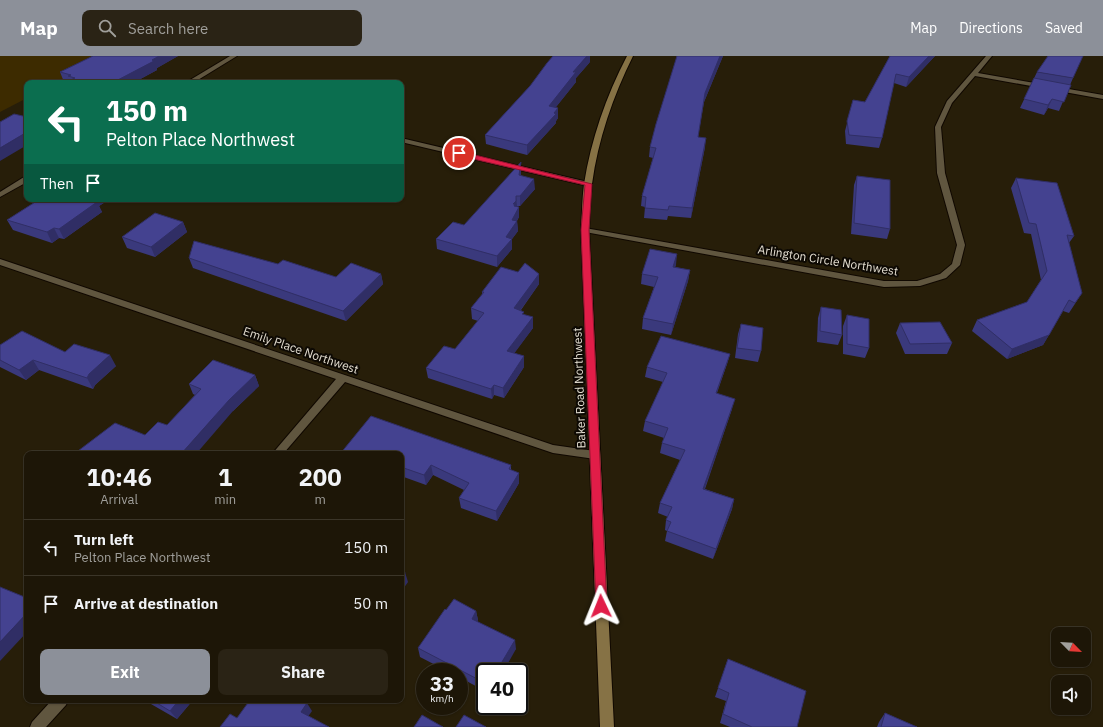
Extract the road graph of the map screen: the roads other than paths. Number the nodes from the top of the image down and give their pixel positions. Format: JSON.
{"nodes":[{"id":1,"x":234,"y":56,"type":"edge"},
{"id":2,"x":630,"y":56,"type":"edge"},
{"id":3,"x":989,"y":56,"type":"edge"},
{"id":4,"x":973,"y":74,"type":"junction"},
{"id":5,"x":193,"y":80,"type":"edge"},
{"id":6,"x":1103,"y":97,"type":"edge"},
{"id":7,"x":404,"y":141,"type":"edge"},
{"id":8,"x":24,"y":181,"type":"edge"},
{"id":9,"x":588,"y":184,"type":"junction"},
{"id":10,"x":0,"y":195,"type":"edge"},
{"id":11,"x":585,"y":230,"type":"junction"},
{"id":12,"x":0,"y":262,"type":"edge"},
{"id":13,"x":343,"y":378,"type":"junction"},
{"id":14,"x":280,"y":451,"type":"edge"},
{"id":15,"x":595,"y":455,"type":"junction"},
{"id":16,"x":58,"y":703,"type":"edge"},
{"id":17,"x":38,"y":727,"type":"edge"},
{"id":18,"x":607,"y":727,"type":"edge"}],
"edges":[{"from":1,"to":5,"type":"street"},
{"from":2,"to":9,"type":"street","name":"Baker Road Northwest"},
{"from":3,"to":4,"type":"street","name":"Arlington Circle Northwest"},
{"from":4,"to":6,"type":"street"},
{"from":4,"to":11,"type":"street","name":"Arlington Circle Northwest"},
{"from":7,"to":9,"type":"street"},
{"from":8,"to":10,"type":"street"},
{"from":9,"to":11,"type":"street","name":"Baker Road Northwest"},
{"from":11,"to":15,"type":"street","name":"Baker Road Northwest"},
{"from":12,"to":13,"type":"street","name":"Emily Place Northwest"},
{"from":13,"to":14,"type":"street"},
{"from":13,"to":15,"type":"street","name":"Emily Place Northwest"},
{"from":15,"to":18,"type":"street","name":"Baker Road Northwest"},
{"from":16,"to":17,"type":"street"}]}
